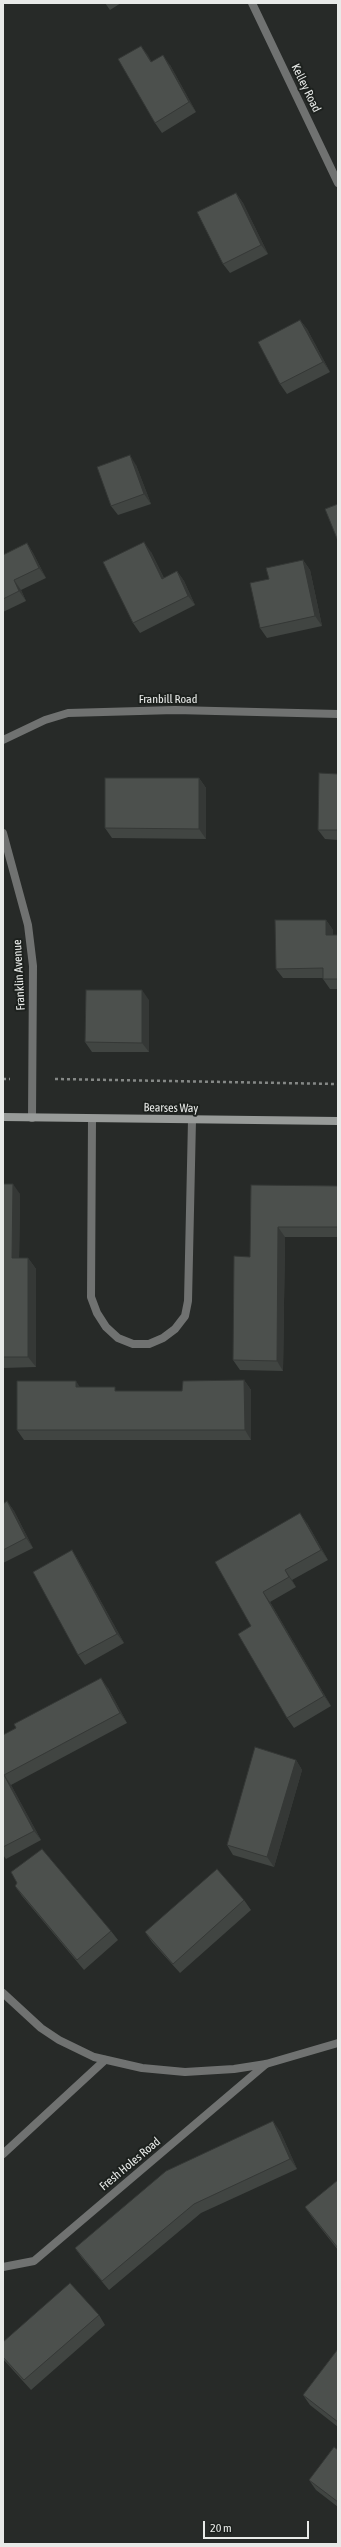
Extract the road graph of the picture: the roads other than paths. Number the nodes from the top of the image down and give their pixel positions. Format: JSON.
{"nodes":[{"id":1,"x":252,"y":3,"type":"edge"},
{"id":2,"x":338,"y":183,"type":"edge"},
{"id":3,"x":338,"y":714,"type":"edge"},
{"id":4,"x":3,"y":740,"type":"edge"},
{"id":5,"x":3,"y":833,"type":"edge"},
{"id":6,"x":3,"y":1117,"type":"edge"},
{"id":7,"x":32,"y":1118,"type":"junction"},
{"id":8,"x":92,"y":1119,"type":"junction"},
{"id":9,"x":192,"y":1120,"type":"junction"},
{"id":10,"x":338,"y":1121,"type":"edge"},
{"id":11,"x":3,"y":1993,"type":"edge"},
{"id":12,"x":338,"y":2043,"type":"edge"},
{"id":13,"x":105,"y":2060,"type":"junction"},
{"id":14,"x":266,"y":2064,"type":"junction"},
{"id":15,"x":3,"y":2154,"type":"edge"},
{"id":16,"x":3,"y":2268,"type":"edge"}],
"edges":[{"from":1,"to":2,"type":"street","name":"Kelley Road"},
{"from":3,"to":4,"type":"street","name":"Franbill Road"},
{"from":5,"to":7,"type":"street","name":"Franklin Avenue"},
{"from":6,"to":7,"type":"main road","name":"Bearses Way"},
{"from":7,"to":8,"type":"main road","name":"Bearses Way"},
{"from":8,"to":9,"type":"main road","name":"Bearses Way"},
{"from":8,"to":9,"type":"street"},
{"from":9,"to":10,"type":"main road","name":"Bearses Way"},
{"from":11,"to":13,"type":"street","name":"Fresh Holes Road"},
{"from":12,"to":14,"type":"street","name":"Fresh Holes Road"},
{"from":13,"to":14,"type":"street","name":"Fresh Holes Road"},
{"from":13,"to":15,"type":"street"},
{"from":14,"to":16,"type":"street","name":"Fresh Holes Road"}]}
